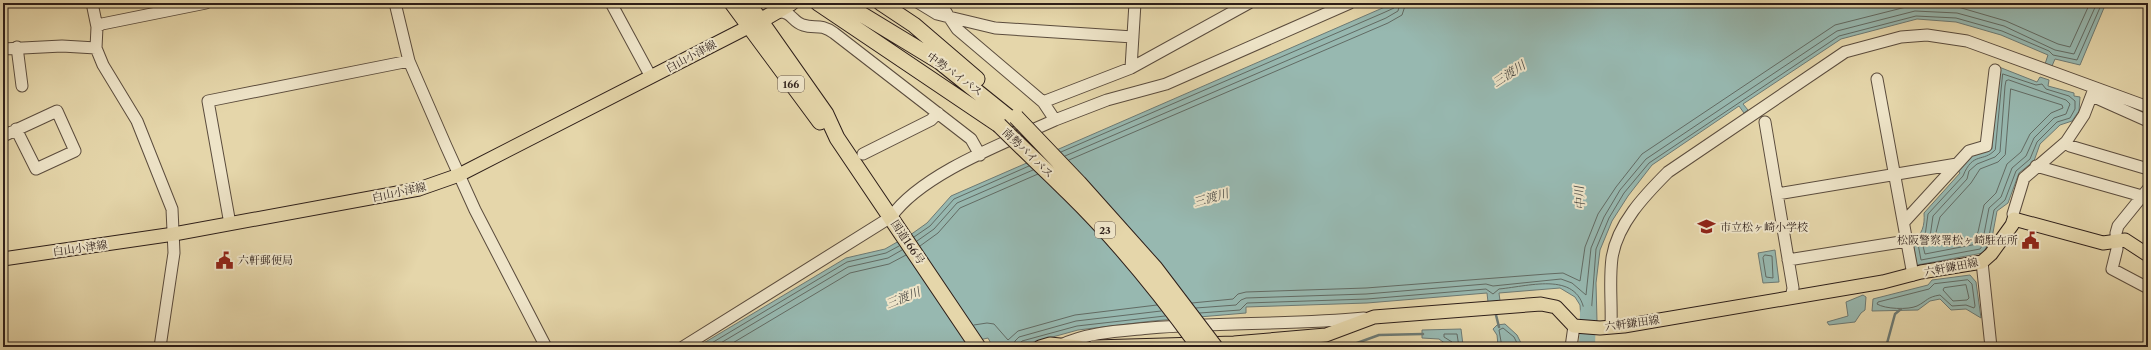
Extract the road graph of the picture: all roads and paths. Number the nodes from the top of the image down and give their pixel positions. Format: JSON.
{"nodes":[{"id":1,"x":92,"y":3,"type":"edge"},
{"id":2,"x":206,"y":3,"type":"edge"},
{"id":3,"x":395,"y":3,"type":"edge"},
{"id":4,"x":611,"y":3,"type":"edge"},
{"id":5,"x":732,"y":3,"type":"edge"},
{"id":6,"x":748,"y":3,"type":"edge"},
{"id":7,"x":791,"y":3,"type":"edge"},
{"id":8,"x":797,"y":3,"type":"edge"},
{"id":9,"x":818,"y":3,"type":"edge"},
{"id":10,"x":843,"y":3,"type":"edge"},
{"id":11,"x":881,"y":3,"type":"edge"},
{"id":12,"x":919,"y":3,"type":"edge"},
{"id":13,"x":938,"y":3,"type":"edge"},
{"id":14,"x":1134,"y":3,"type":"edge"},
{"id":15,"x":1249,"y":3,"type":"edge"},
{"id":16,"x":1350,"y":3,"type":"edge"},
{"id":17,"x":778,"y":12,"type":"junction"},
{"id":18,"x":949,"y":17,"type":"junction"},
{"id":19,"x":797,"y":21,"type":"junction"},
{"id":20,"x":754,"y":24,"type":"junction"},
{"id":21,"x":97,"y":27,"type":"junction"},
{"id":22,"x":1133,"y":37,"type":"junction"},
{"id":23,"x":17,"y":48,"type":"junction"},
{"id":24,"x":96,"y":48,"type":"junction"},
{"id":25,"x":3,"y":49,"type":"edge"},
{"id":26,"x":409,"y":61,"type":"junction"},
{"id":27,"x":1131,"y":68,"type":"junction"},
{"id":28,"x":1995,"y":70,"type":"dead end"},
{"id":29,"x":652,"y":77,"type":"junction"},
{"id":30,"x":1877,"y":79,"type":"dead end"},
{"id":31,"x":22,"y":86,"type":"dead end"},
{"id":32,"x":2094,"y":92,"type":"junction"},
{"id":33,"x":1044,"y":102,"type":"junction"},
{"id":34,"x":2148,"y":107,"type":"edge"},
{"id":35,"x":938,"y":113,"type":"junction"},
{"id":36,"x":1009,"y":120,"type":"junction"},
{"id":37,"x":1055,"y":120,"type":"junction"},
{"id":38,"x":2148,"y":121,"type":"edge"},
{"id":39,"x":1765,"y":122,"type":"dead end"},
{"id":40,"x":16,"y":129,"type":"junction"},
{"id":41,"x":3,"y":136,"type":"edge"},
{"id":42,"x":1036,"y":139,"type":"joint"},
{"id":43,"x":2066,"y":142,"type":"junction"},
{"id":44,"x":863,"y":154,"type":"dead end"},
{"id":45,"x":980,"y":155,"type":"junction"},
{"id":46,"x":1957,"y":164,"type":"junction"},
{"id":47,"x":2036,"y":166,"type":"junction"},
{"id":48,"x":2148,"y":169,"type":"edge"},
{"id":49,"x":1895,"y":174,"type":"junction"},
{"id":50,"x":459,"y":175,"type":"junction"},
{"id":51,"x":2145,"y":193,"type":"edge"},
{"id":52,"x":1777,"y":194,"type":"junction"},
{"id":53,"x":891,"y":217,"type":"junction"},
{"id":54,"x":2014,"y":219,"type":"junction"},
{"id":55,"x":1904,"y":222,"type":"junction"},
{"id":56,"x":230,"y":224,"type":"junction"},
{"id":57,"x":174,"y":234,"type":"junction"},
{"id":58,"x":2116,"y":240,"type":"junction"},
{"id":59,"x":1907,"y":241,"type":"junction"},
{"id":60,"x":2148,"y":255,"type":"edge"},
{"id":61,"x":3,"y":259,"type":"edge"},
{"id":62,"x":1788,"y":260,"type":"junction"},
{"id":63,"x":1978,"y":262,"type":"junction"},
{"id":64,"x":1917,"y":274,"type":"junction"},
{"id":65,"x":2148,"y":288,"type":"edge"},
{"id":66,"x":1791,"y":298,"type":"junction"},
{"id":67,"x":1374,"y":317,"type":"junction"},
{"id":68,"x":1574,"y":326,"type":"junction"},
{"id":69,"x":1606,"y":327,"type":"junction"},
{"id":70,"x":1253,"y":344,"type":"edge"},
{"id":71,"x":1061,"y":345,"type":"junction"},
{"id":72,"x":1175,"y":345,"type":"edge"},
{"id":73,"x":160,"y":347,"type":"edge"},
{"id":74,"x":546,"y":347,"type":"edge"},
{"id":75,"x":683,"y":347,"type":"edge"},
{"id":76,"x":978,"y":347,"type":"edge"},
{"id":77,"x":1040,"y":347,"type":"edge"},
{"id":78,"x":1079,"y":347,"type":"edge"},
{"id":79,"x":1094,"y":347,"type":"edge"},
{"id":80,"x":1199,"y":347,"type":"edge"},
{"id":81,"x":1215,"y":347,"type":"edge"},
{"id":82,"x":1571,"y":347,"type":"edge"},
{"id":83,"x":1991,"y":347,"type":"edge"}],
"edges":[{"from":1,"to":21,"type":"street"},
{"from":2,"to":21,"type":"street"},
{"from":3,"to":26,"type":"street"},
{"from":4,"to":29,"type":"street"},
{"from":5,"to":20,"type":"highway"},
{"from":6,"to":20,"type":"highway"},
{"from":7,"to":17,"type":"highway"},
{"from":8,"to":19,"type":"street"},
{"from":9,"to":36,"type":"highway","name":"南勢バイパス","number":"23"},
{"from":10,"to":36,"type":"highway","name":"中勢バイパス","number":"23"},
{"from":11,"to":36,"type":"highway","number":"23"},
{"from":12,"to":18,"type":"street"},
{"from":13,"to":18,"type":"street"},
{"from":14,"to":22,"type":"street"},
{"from":15,"to":27,"type":"street"},
{"from":16,"to":37,"type":"street"},
{"from":17,"to":19,"type":"street"},
{"from":17,"to":20,"type":"highway"},
{"from":18,"to":22,"type":"street"},
{"from":18,"to":33,"type":"street"},
{"from":19,"to":35,"type":"street"},
{"from":20,"to":29,"type":"main road","name":"白山小津線"},
{"from":20,"to":53,"type":"highway","name":"国道166号","number":"166"},
{"from":21,"to":24,"type":"street"},
{"from":22,"to":27,"type":"street"},
{"from":23,"to":24,"type":"street"},
{"from":23,"to":25,"type":"street"},
{"from":23,"to":31,"type":"street"},
{"from":24,"to":57,"type":"street"},
{"from":26,"to":50,"type":"street"},
{"from":26,"to":56,"type":"street"},
{"from":27,"to":33,"type":"street"},
{"from":28,"to":46,"type":"street"},
{"from":29,"to":50,"type":"main road","name":"白山小津線"},
{"from":30,"to":49,"type":"street"},
{"from":32,"to":34,"type":"street"},
{"from":32,"to":38,"type":"street"},
{"from":32,"to":43,"type":"street"},
{"from":32,"to":69,"type":"street"},
{"from":33,"to":37,"type":"street"},
{"from":35,"to":44,"type":"street"},
{"from":35,"to":45,"type":"street"},
{"from":36,"to":42,"type":"highway","name":"中勢バイパス","number":"23","bridge":true},
{"from":36,"to":80,"type":"highway","name":"南勢バイパス","number":"23","bridge":true},
{"from":37,"to":45,"type":"street"},
{"from":39,"to":52,"type":"street"},
{"from":40,"to":40,"type":"street"},
{"from":40,"to":41,"type":"street"},
{"from":42,"to":81,"type":"highway","name":"南勢バイパス","number":"23","bridge":true},
{"from":43,"to":47,"type":"street"},
{"from":43,"to":48,"type":"street"},
{"from":45,"to":53,"type":"street"},
{"from":46,"to":49,"type":"street"},
{"from":46,"to":55,"type":"street"},
{"from":47,"to":51,"type":"street"},
{"from":47,"to":54,"type":"street"},
{"from":49,"to":52,"type":"street"},
{"from":49,"to":55,"type":"street"},
{"from":50,"to":56,"type":"main road","name":"白山小津線"},
{"from":50,"to":74,"type":"street"},
{"from":51,"to":58,"type":"street"},
{"from":52,"to":62,"type":"street"},
{"from":53,"to":75,"type":"street"},
{"from":53,"to":76,"type":"highway","name":"国道166号","number":"166"},
{"from":54,"to":58,"type":"main road"},
{"from":54,"to":63,"type":"main road","name":"六軒鎌田線"},
{"from":55,"to":59,"type":"street"},
{"from":56,"to":57,"type":"main road","name":"白山小津線"},
{"from":57,"to":61,"type":"main road","name":"白山小津線"},
{"from":57,"to":73,"type":"street"},
{"from":58,"to":60,"type":"main road"},
{"from":58,"to":65,"type":"street"},
{"from":59,"to":62,"type":"street"},
{"from":59,"to":64,"type":"street"},
{"from":62,"to":66,"type":"street"},
{"from":63,"to":64,"type":"main road","name":"六軒鎌田線"},
{"from":63,"to":83,"type":"street"},
{"from":64,"to":66,"type":"main road","name":"六軒鎌田線"},
{"from":66,"to":69,"type":"main road","name":"六軒鎌田線"},
{"from":67,"to":68,"type":"main road"},
{"from":67,"to":70,"type":"main road"},
{"from":67,"to":71,"type":"street"},
{"from":68,"to":69,"type":"main road","name":"六軒鎌田線"},
{"from":68,"to":82,"type":"street"},
{"from":70,"to":72,"type":"main road"},
{"from":71,"to":77,"type":"main road"},
{"from":71,"to":78,"type":"main road"},
{"from":72,"to":79,"type":"main road"}]}
